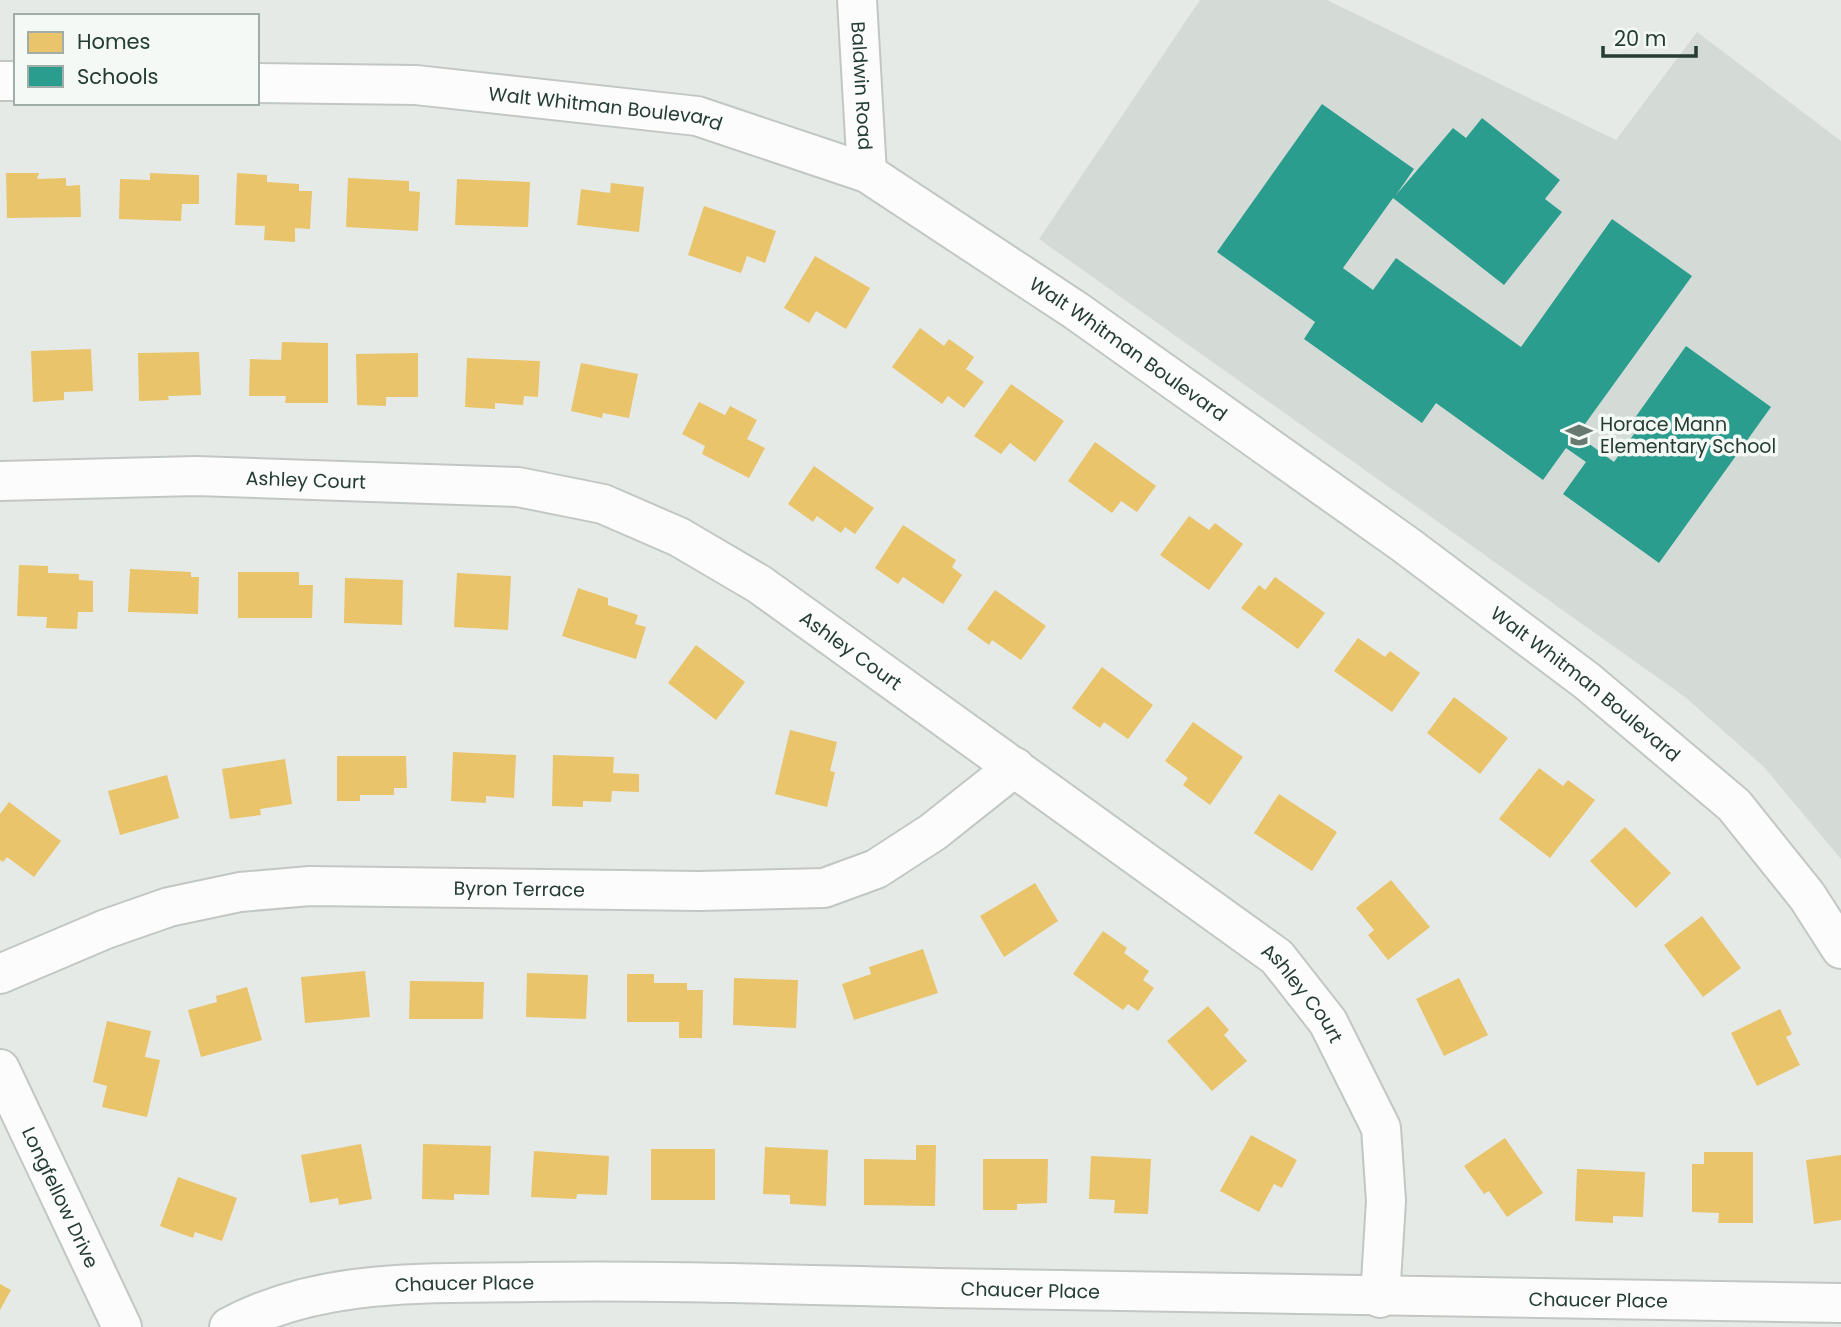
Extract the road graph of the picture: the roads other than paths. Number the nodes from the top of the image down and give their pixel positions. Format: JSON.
{"nodes":[{"id":1,"x":857,"y":0,"type":"edge"},
{"id":2,"x":259,"y":83,"type":"edge"},
{"id":3,"x":867,"y":173,"type":"junction"},
{"id":4,"x":0,"y":481,"type":"edge"},
{"id":5,"x":1015,"y":767,"type":"junction"},
{"id":6,"x":1841,"y":948,"type":"edge"},
{"id":7,"x":0,"y":974,"type":"edge"},
{"id":8,"x":0,"y":1069,"type":"edge"},
{"id":9,"x":1380,"y":1298,"type":"junction"},
{"id":10,"x":1841,"y":1304,"type":"edge"},
{"id":11,"x":122,"y":1327,"type":"edge"},
{"id":12,"x":229,"y":1327,"type":"edge"}],
"edges":[{"from":1,"to":3,"type":"street","name":"Baldwin Road"},
{"from":2,"to":3,"type":"street","name":"Walt Whitman Boulevard"},
{"from":3,"to":6,"type":"street","name":"Walt Whitman Boulevard"},
{"from":4,"to":5,"type":"street","name":"Ashley Court"},
{"from":5,"to":7,"type":"street","name":"Byron Terrace"},
{"from":5,"to":9,"type":"street","name":"Ashley Court"},
{"from":8,"to":11,"type":"street","name":"Longfellow Drive"},
{"from":9,"to":10,"type":"street","name":"Chaucer Place"},
{"from":9,"to":12,"type":"street","name":"Chaucer Place"}]}
